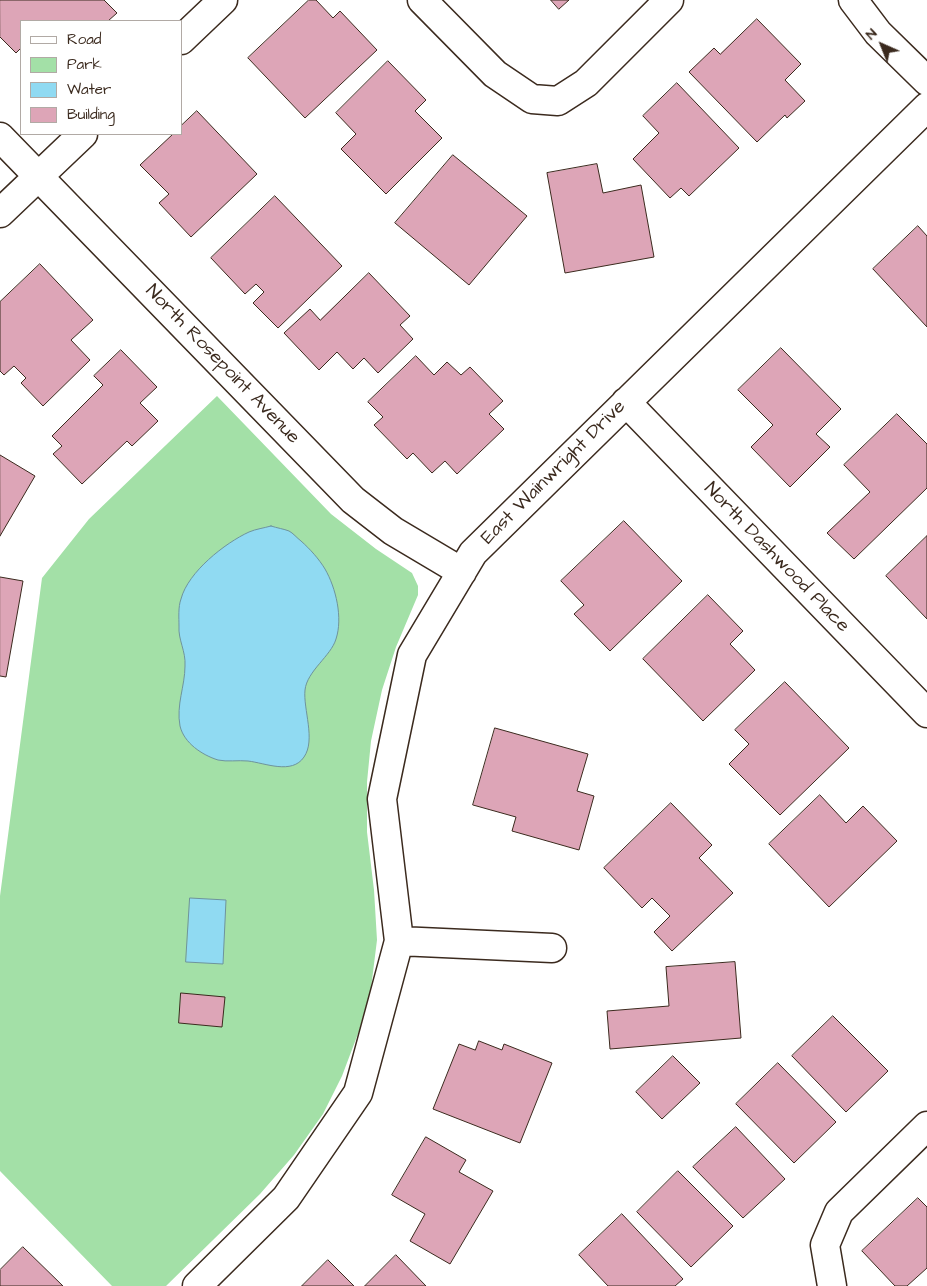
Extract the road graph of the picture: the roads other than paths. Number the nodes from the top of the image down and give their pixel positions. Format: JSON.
{"nodes":[{"id":1,"x":223,"y":0,"type":"edge"},
{"id":2,"x":422,"y":0,"type":"edge"},
{"id":3,"x":669,"y":0,"type":"edge"},
{"id":4,"x":853,"y":0,"type":"edge"},
{"id":5,"x":182,"y":39,"type":"edge"},
{"id":6,"x":927,"y":81,"type":"edge"},
{"id":7,"x":927,"y":107,"type":"edge"},
{"id":8,"x":82,"y":135,"type":"edge"},
{"id":9,"x":0,"y":137,"type":"edge"},
{"id":10,"x":38,"y":176,"type":"junction"},
{"id":11,"x":0,"y":213,"type":"edge"},
{"id":12,"x":626,"y":402,"type":"junction"},
{"id":13,"x":462,"y":572,"type":"junction"},
{"id":14,"x":927,"y":714,"type":"edge"},
{"id":15,"x":399,"y":941,"type":"junction"},
{"id":16,"x":552,"y":948,"type":"dead end"},
{"id":17,"x":927,"y":1126,"type":"edge"},
{"id":18,"x":197,"y":1286,"type":"edge"},
{"id":19,"x":832,"y":1286,"type":"edge"}],
"edges":[{"from":1,"to":5,"type":"street"},
{"from":2,"to":3,"type":"street"},
{"from":4,"to":6,"type":"street"},
{"from":7,"to":12,"type":"street","name":"East Wainwright Drive"},
{"from":8,"to":10,"type":"street"},
{"from":9,"to":10,"type":"street","name":"North Rosepoint Avenue"},
{"from":10,"to":11,"type":"street"},
{"from":10,"to":13,"type":"street","name":"North Rosepoint Avenue"},
{"from":12,"to":13,"type":"street","name":"East Wainwright Drive"},
{"from":12,"to":14,"type":"street","name":"North Dashwood Place"},
{"from":13,"to":15,"type":"street","name":"East Wainwright Drive"},
{"from":15,"to":16,"type":"street"},
{"from":15,"to":18,"type":"street","name":"East Wainwright Drive"},
{"from":17,"to":19,"type":"street"}]}
